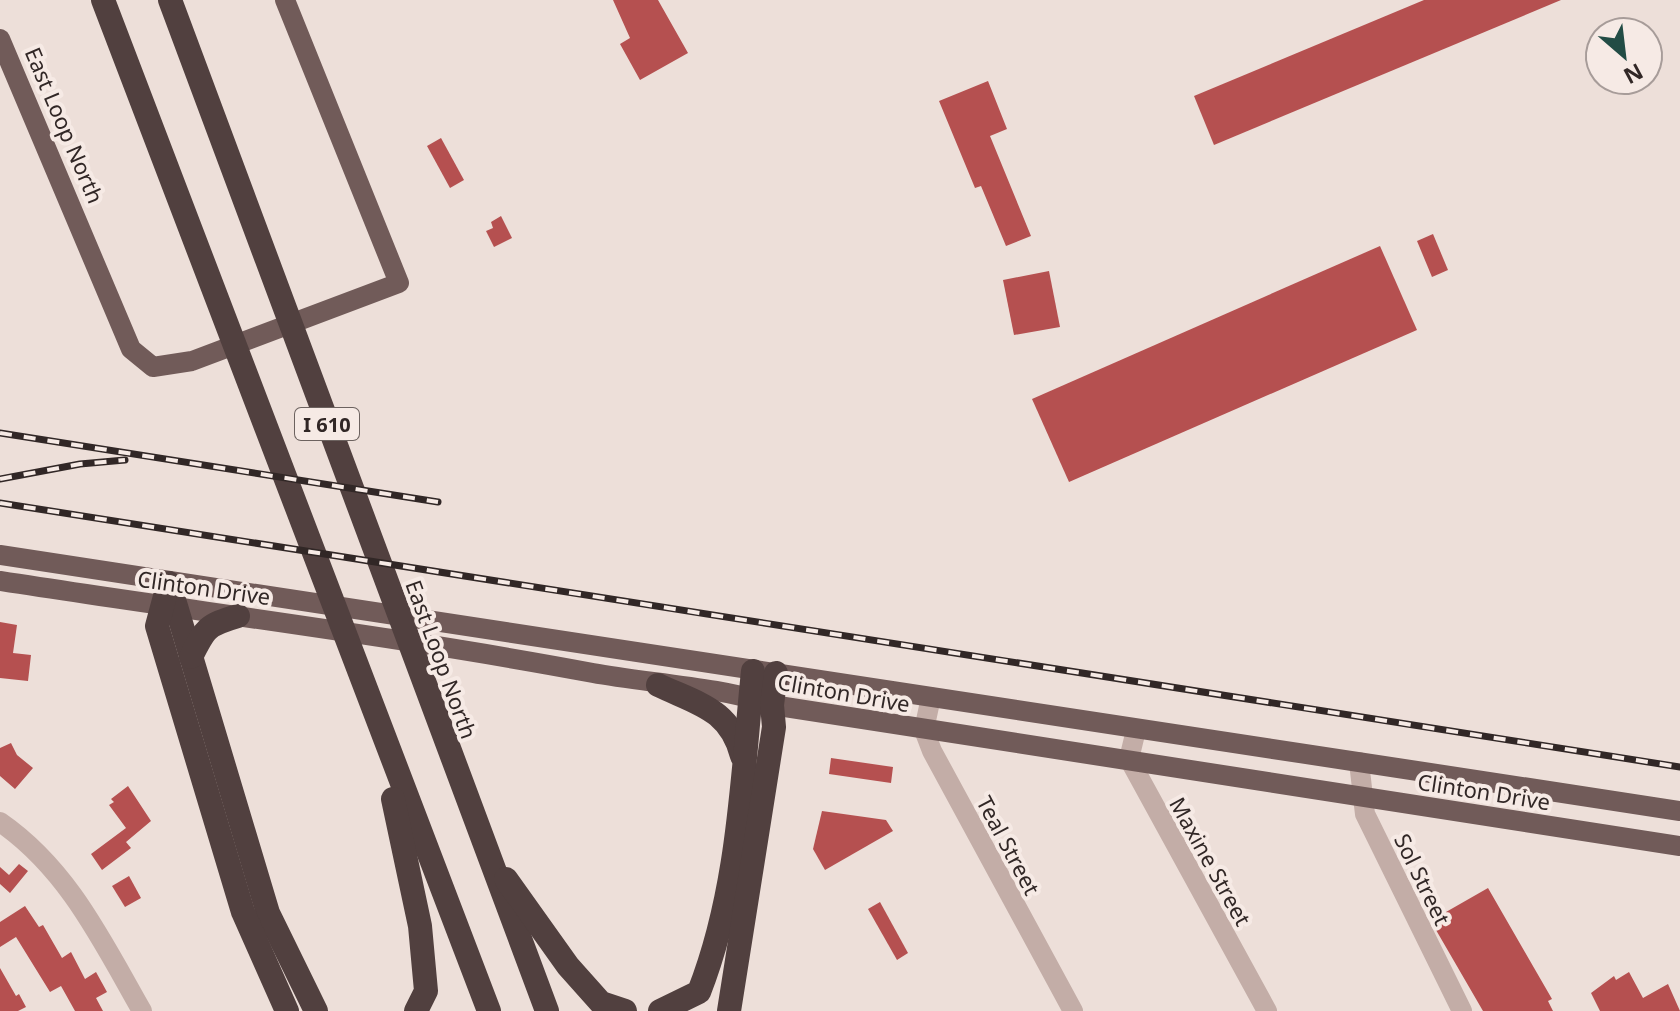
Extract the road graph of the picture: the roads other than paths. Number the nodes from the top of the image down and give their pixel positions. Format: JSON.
{"nodes":[{"id":1,"x":103,"y":0,"type":"edge"},
{"id":2,"x":170,"y":0,"type":"edge"},
{"id":3,"x":285,"y":0,"type":"edge"},
{"id":4,"x":0,"y":39,"type":"edge"},
{"id":5,"x":0,"y":555,"type":"edge"},
{"id":6,"x":0,"y":581,"type":"edge"},
{"id":7,"x":168,"y":599,"type":"junction"},
{"id":8,"x":238,"y":616,"type":"junction"},
{"id":9,"x":191,"y":657,"type":"junction"},
{"id":10,"x":764,"y":672,"type":"junction"},
{"id":11,"x":658,"y":685,"type":"junction"},
{"id":12,"x":931,"y":697,"type":"junction"},
{"id":13,"x":761,"y":701,"type":"junction"},
{"id":14,"x":375,"y":714,"type":"junction"},
{"id":15,"x":924,"y":730,"type":"junction"},
{"id":16,"x":1136,"y":730,"type":"junction"},
{"id":17,"x":1129,"y":759,"type":"junction"},
{"id":18,"x":1359,"y":762,"type":"junction"},
{"id":19,"x":746,"y":772,"type":"junction"},
{"id":20,"x":1363,"y":796,"type":"junction"},
{"id":21,"x":1680,"y":811,"type":"edge"},
{"id":22,"x":0,"y":822,"type":"edge"},
{"id":23,"x":1680,"y":846,"type":"edge"},
{"id":24,"x":485,"y":849,"type":"junction"},
{"id":25,"x":138,"y":1010,"type":"edge"},
{"id":26,"x":287,"y":1011,"type":"edge"},
{"id":27,"x":316,"y":1011,"type":"edge"},
{"id":28,"x":416,"y":1011,"type":"edge"},
{"id":29,"x":489,"y":1011,"type":"edge"},
{"id":30,"x":547,"y":1011,"type":"edge"},
{"id":31,"x":625,"y":1011,"type":"edge"},
{"id":32,"x":660,"y":1011,"type":"edge"},
{"id":33,"x":729,"y":1011,"type":"edge"},
{"id":34,"x":1073,"y":1011,"type":"edge"},
{"id":35,"x":1267,"y":1011,"type":"edge"},
{"id":36,"x":1462,"y":1011,"type":"edge"}],
"edges":[{"from":1,"to":14,"type":"highway","number":"I 610"},
{"from":2,"to":24,"type":"highway","name":"East Loop North","number":"I 610"},
{"from":3,"to":4,"type":"main road","name":"East Loop North"},
{"from":5,"to":7,"type":"main road","name":"Clinton Drive"},
{"from":6,"to":7,"type":"main road","name":"Clinton Drive"},
{"from":7,"to":8,"type":"main road","name":"Clinton Drive"},
{"from":7,"to":9,"type":"highway"},
{"from":7,"to":10,"type":"main road","name":"Clinton Drive"},
{"from":7,"to":26,"type":"highway"},
{"from":8,"to":9,"type":"highway"},
{"from":8,"to":11,"type":"main road","name":"Clinton Drive"},
{"from":9,"to":27,"type":"highway"},
{"from":10,"to":12,"type":"main road","name":"Clinton Drive"},
{"from":10,"to":13,"type":"highway"},
{"from":11,"to":13,"type":"main road","name":"Clinton Drive"},
{"from":11,"to":19,"type":"highway"},
{"from":12,"to":15,"type":"street"},
{"from":12,"to":16,"type":"main road","name":"Clinton Drive"},
{"from":13,"to":15,"type":"main road","name":"Clinton Drive"},
{"from":13,"to":19,"type":"highway"},
{"from":13,"to":33,"type":"highway"},
{"from":14,"to":28,"type":"highway"},
{"from":14,"to":29,"type":"highway","number":"I 610"},
{"from":15,"to":17,"type":"main road","name":"Clinton Drive"},
{"from":15,"to":34,"type":"street","name":"Teal Street"},
{"from":16,"to":17,"type":"street"},
{"from":16,"to":18,"type":"main road","name":"Clinton Drive"},
{"from":17,"to":20,"type":"main road","name":"Clinton Drive"},
{"from":17,"to":35,"type":"street","name":"Maxine Street"},
{"from":18,"to":20,"type":"street","name":"Sol Street"},
{"from":18,"to":21,"type":"main road","name":"Clinton Drive"},
{"from":19,"to":32,"type":"highway"},
{"from":20,"to":23,"type":"main road","name":"Clinton Drive"},
{"from":20,"to":36,"type":"street","name":"Sol Street"},
{"from":22,"to":25,"type":"street"},
{"from":24,"to":30,"type":"highway","name":"East Loop North","number":"I 610"},
{"from":24,"to":31,"type":"highway"}]}
